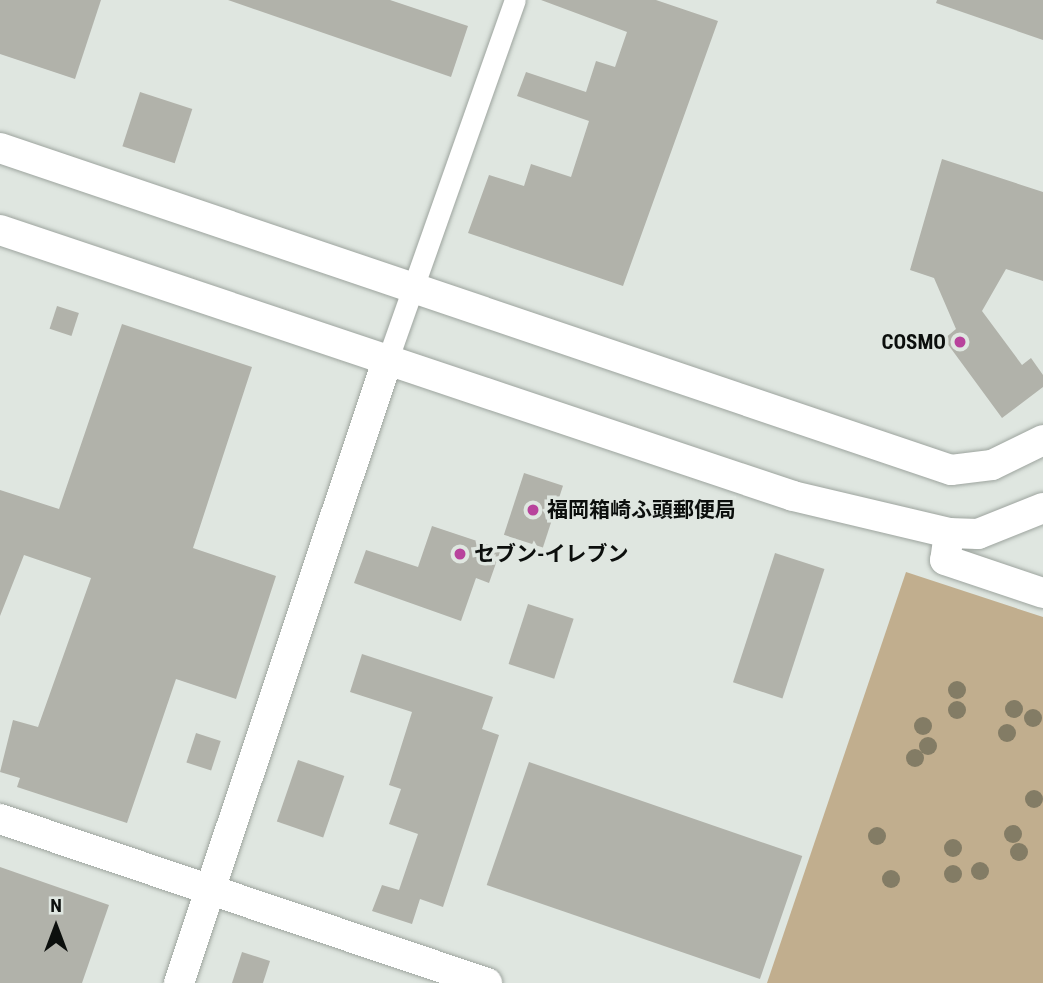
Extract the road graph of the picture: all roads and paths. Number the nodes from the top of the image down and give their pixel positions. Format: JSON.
{"nodes":[{"id":1,"x":515,"y":0,"type":"edge"},
{"id":2,"x":0,"y":148,"type":"edge"},
{"id":3,"x":0,"y":230,"type":"edge"},
{"id":4,"x":417,"y":290,"type":"junction"},
{"id":5,"x":387,"y":361,"type":"junction"},
{"id":6,"x":1043,"y":440,"type":"edge"},
{"id":7,"x":1043,"y":508,"type":"edge"},
{"id":8,"x":949,"y":533,"type":"junction"},
{"id":9,"x":1043,"y":593,"type":"edge"},
{"id":10,"x":0,"y":818,"type":"edge"},
{"id":11,"x":212,"y":889,"type":"junction"},
{"id":12,"x":179,"y":983,"type":"edge"},
{"id":13,"x":487,"y":983,"type":"edge"}],
"edges":[{"from":1,"to":4,"type":"street"},
{"from":2,"to":4,"type":"street"},
{"from":3,"to":5,"type":"street"},
{"from":4,"to":5,"type":"street"},
{"from":4,"to":6,"type":"street"},
{"from":5,"to":8,"type":"street"},
{"from":5,"to":11,"type":"street"},
{"from":7,"to":8,"type":"street"},
{"from":8,"to":9,"type":"street"},
{"from":10,"to":11,"type":"street"},
{"from":11,"to":12,"type":"street"},
{"from":11,"to":13,"type":"street"}]}
